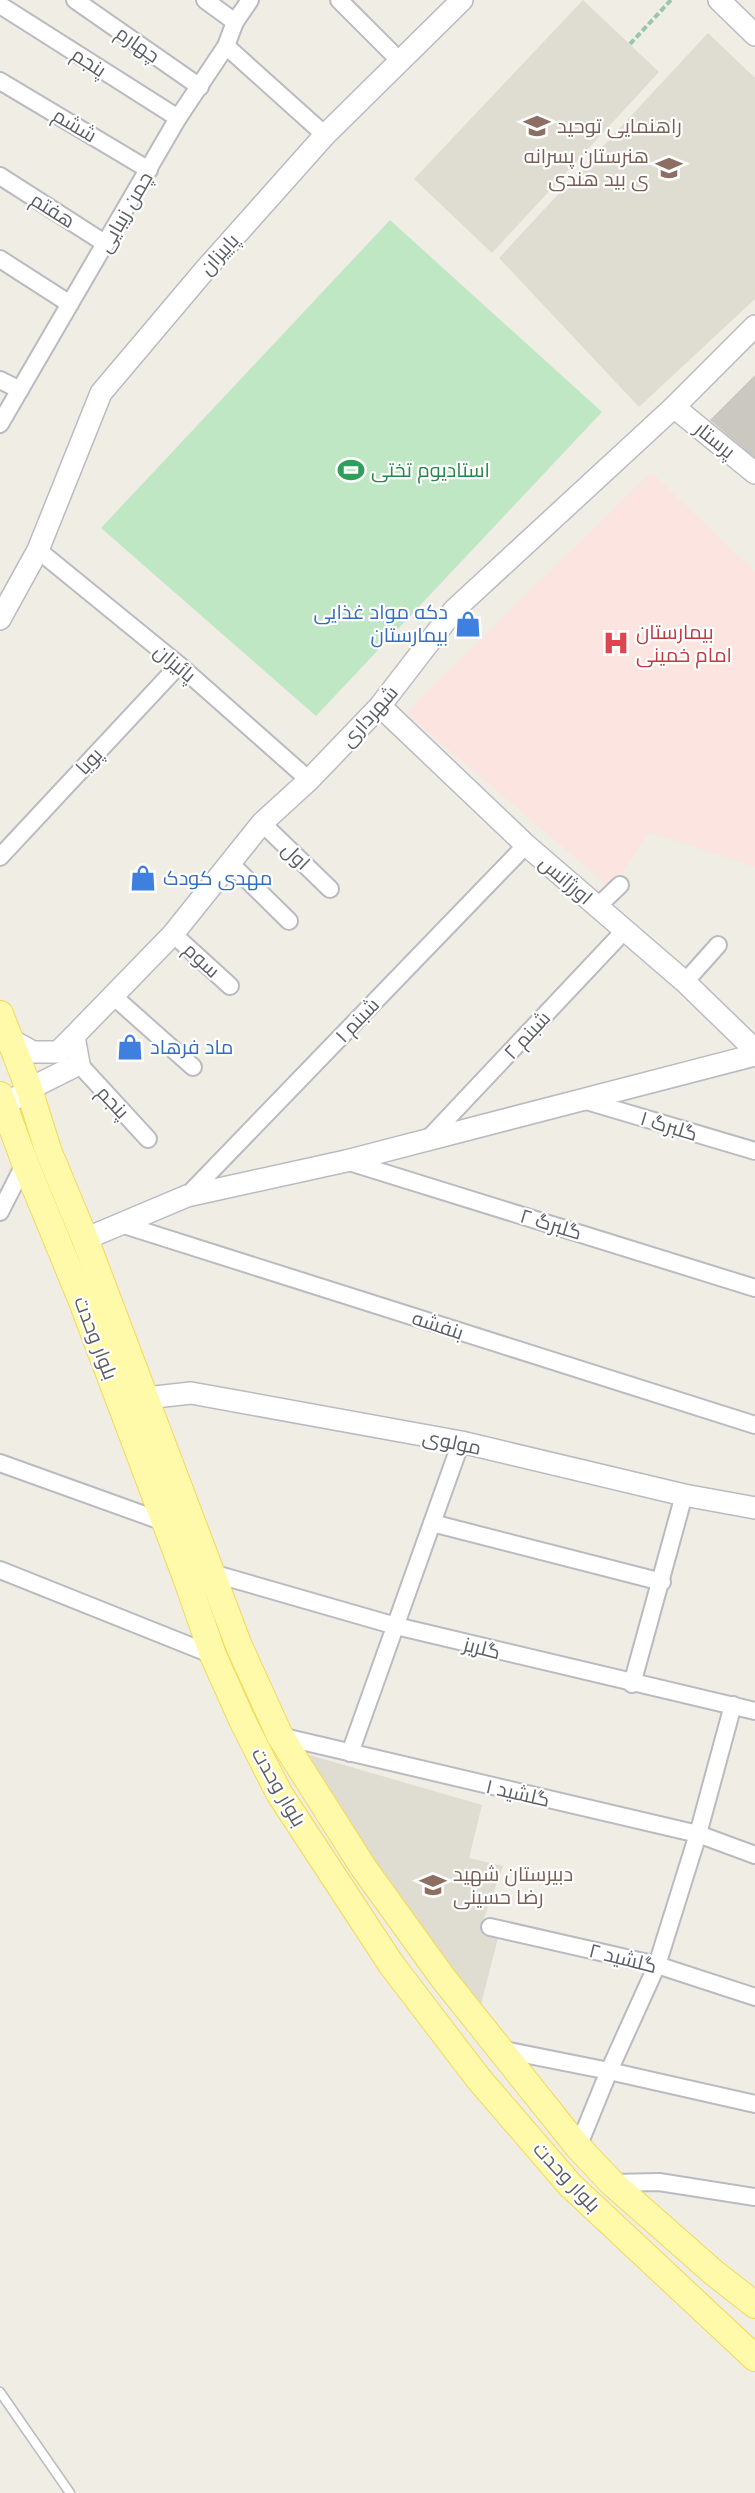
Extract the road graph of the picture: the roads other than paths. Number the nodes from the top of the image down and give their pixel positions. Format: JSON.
{"nodes":[{"id":1,"x":75,"y":0,"type":"edge"},
{"id":2,"x":205,"y":0,"type":"edge"},
{"id":3,"x":250,"y":0,"type":"edge"},
{"id":4,"x":339,"y":0,"type":"edge"},
{"id":5,"x":462,"y":0,"type":"edge"},
{"id":6,"x":719,"y":0,"type":"edge"},
{"id":7,"x":0,"y":5,"type":"edge"},
{"id":8,"x":235,"y":22,"type":"junction"},
{"id":9,"x":755,"y":35,"type":"edge"},
{"id":10,"x":226,"y":46,"type":"junction"},
{"id":11,"x":401,"y":62,"type":"junction"},
{"id":12,"x":0,"y":81,"type":"edge"},
{"id":13,"x":200,"y":87,"type":"junction"},
{"id":14,"x":178,"y":118,"type":"junction"},
{"id":15,"x":325,"y":135,"type":"junction"},
{"id":16,"x":149,"y":170,"type":"junction"},
{"id":17,"x":0,"y":176,"type":"edge"},
{"id":18,"x":106,"y":244,"type":"junction"},
{"id":19,"x":0,"y":259,"type":"edge"},
{"id":20,"x":70,"y":304,"type":"junction"},
{"id":21,"x":755,"y":326,"type":"edge"},
{"id":22,"x":0,"y":380,"type":"edge"},
{"id":23,"x":20,"y":390,"type":"junction"},
{"id":24,"x":674,"y":407,"type":"junction"},
{"id":25,"x":0,"y":424,"type":"edge"},
{"id":26,"x":755,"y":472,"type":"edge"},
{"id":27,"x":38,"y":550,"type":"junction"},
{"id":28,"x":0,"y":619,"type":"edge"},
{"id":29,"x":178,"y":665,"type":"junction"},
{"id":30,"x":380,"y":706,"type":"junction"},
{"id":31,"x":309,"y":780,"type":"junction"},
{"id":32,"x":262,"y":823,"type":"junction"},
{"id":33,"x":526,"y":845,"type":"junction"},
{"id":34,"x":0,"y":857,"type":"edge"},
{"id":35,"x":230,"y":863,"type":"junction"},
{"id":36,"x":620,"y":885,"type":"dead end"},
{"id":37,"x":330,"y":889,"type":"dead end"},
{"id":38,"x":597,"y":907,"type":"junction"},
{"id":39,"x":289,"y":921,"type":"dead end"},
{"id":40,"x":625,"y":930,"type":"junction"},
{"id":41,"x":173,"y":934,"type":"junction"},
{"id":42,"x":718,"y":945,"type":"dead end"},
{"id":43,"x":685,"y":982,"type":"junction"},
{"id":44,"x":230,"y":986,"type":"dead end"},
{"id":45,"x":112,"y":995,"type":"junction"},
{"id":46,"x":0,"y":1014,"type":"edge"},
{"id":47,"x":74,"y":1036,"type":"junction"},
{"id":48,"x":11,"y":1040,"type":"junction"},
{"id":49,"x":755,"y":1050,"type":"edge"},
{"id":50,"x":755,"y":1055,"type":"edge"},
{"id":51,"x":78,"y":1064,"type":"junction"},
{"id":52,"x":193,"y":1067,"type":"dead end"},
{"id":53,"x":29,"y":1089,"type":"junction"},
{"id":54,"x":583,"y":1100,"type":"junction"},
{"id":55,"x":1,"y":1103,"type":"edge"},
{"id":56,"x":148,"y":1139,"type":"dead end"},
{"id":57,"x":428,"y":1139,"type":"junction"},
{"id":58,"x":755,"y":1151,"type":"edge"},
{"id":59,"x":346,"y":1161,"type":"junction"},
{"id":60,"x":25,"y":1162,"type":"junction"},
{"id":61,"x":187,"y":1196,"type":"junction"},
{"id":62,"x":0,"y":1212,"type":"edge"},
{"id":63,"x":121,"y":1224,"type":"junction"},
{"id":64,"x":85,"y":1239,"type":"junction"},
{"id":65,"x":755,"y":1288,"type":"edge"},
{"id":66,"x":146,"y":1398,"type":"junction"},
{"id":67,"x":755,"y":1425,"type":"edge"},
{"id":68,"x":461,"y":1442,"type":"junction"},
{"id":69,"x":0,"y":1463,"type":"edge"},
{"id":70,"x":684,"y":1496,"type":"junction"},
{"id":71,"x":755,"y":1508,"type":"edge"},
{"id":72,"x":164,"y":1522,"type":"junction"},
{"id":73,"x":432,"y":1523,"type":"junction"},
{"id":74,"x":0,"y":1570,"type":"edge"},
{"id":75,"x":212,"y":1573,"type":"junction"},
{"id":76,"x":662,"y":1582,"type":"junction"},
{"id":77,"x":396,"y":1626,"type":"junction"},
{"id":78,"x":213,"y":1655,"type":"junction"},
{"id":79,"x":633,"y":1684,"type":"junction"},
{"id":80,"x":734,"y":1705,"type":"junction"},
{"id":81,"x":755,"y":1711,"type":"edge"},
{"id":82,"x":280,"y":1736,"type":"junction"},
{"id":83,"x":350,"y":1753,"type":"junction"},
{"id":84,"x":698,"y":1834,"type":"junction"},
{"id":85,"x":755,"y":1855,"type":"edge"},
{"id":86,"x":490,"y":1927,"type":"dead end"},
{"id":87,"x":657,"y":1965,"type":"junction"},
{"id":88,"x":755,"y":1997,"type":"edge"},
{"id":89,"x":495,"y":2045,"type":"junction"},
{"id":90,"x":609,"y":2071,"type":"junction"},
{"id":91,"x":755,"y":2104,"type":"edge"},
{"id":92,"x":578,"y":2147,"type":"junction"},
{"id":93,"x":612,"y":2183,"type":"junction"},
{"id":94,"x":755,"y":2197,"type":"edge"},
{"id":95,"x":755,"y":2305,"type":"edge"},
{"id":96,"x":750,"y":2350,"type":"edge"},
{"id":97,"x":0,"y":2392,"type":"edge"},
{"id":98,"x":70,"y":2493,"type":"edge"}],
"edges":[{"from":1,"to":13,"type":"street","name":"چهارم"},
{"from":2,"to":8,"type":"street"},
{"from":3,"to":8,"type":"street","name":"چمن زیبایی"},
{"from":4,"to":11,"type":"street"},
{"from":5,"to":11,"type":"street","name":"پاییزان"},
{"from":6,"to":9,"type":"street"},
{"from":7,"to":14,"type":"street","name":"پنجم"},
{"from":8,"to":10,"type":"street","name":"چمن زیبایی"},
{"from":10,"to":13,"type":"street","name":"چمن زیبایی"},
{"from":10,"to":15,"type":"street"},
{"from":11,"to":15,"type":"street","name":"پاییزان"},
{"from":12,"to":16,"type":"street","name":"ششم"},
{"from":13,"to":14,"type":"street","name":"چمن زیبایی"},
{"from":14,"to":16,"type":"street","name":"چمن زیبایی"},
{"from":15,"to":27,"type":"street","name":"پاییزان"},
{"from":16,"to":18,"type":"street","name":"چمن زیبایی"},
{"from":17,"to":18,"type":"street","name":"هفتم"},
{"from":18,"to":20,"type":"street","name":"چمن زیبایی"},
{"from":19,"to":20,"type":"street"},
{"from":20,"to":23,"type":"street","name":"چمن زیبایی"},
{"from":21,"to":24,"type":"street","name":"شهرداری"},
{"from":22,"to":23,"type":"street"},
{"from":23,"to":25,"type":"street","name":"چمن زیبایی"},
{"from":24,"to":26,"type":"street","name":"پرستار"},
{"from":24,"to":30,"type":"street","name":"شهرداری"},
{"from":27,"to":28,"type":"street","name":"پاییزان"},
{"from":27,"to":29,"type":"street","name":"پائیزان"},
{"from":29,"to":31,"type":"street","name":"پائیزان"},
{"from":29,"to":34,"type":"street","name":"پویا"},
{"from":30,"to":31,"type":"street","name":"شهرداری"},
{"from":30,"to":33,"type":"street","name":"اورژانس"},
{"from":31,"to":32,"type":"street","name":"شهرداری"},
{"from":32,"to":35,"type":"street","name":"شهرداری"},
{"from":32,"to":37,"type":"street","name":"اول"},
{"from":33,"to":38,"type":"street","name":"اورژانس"},
{"from":33,"to":61,"type":"street","name":"شبنم ۱"},
{"from":35,"to":39,"type":"street"},
{"from":35,"to":41,"type":"street","name":"شهرداری"},
{"from":36,"to":38,"type":"street"},
{"from":38,"to":40,"type":"street","name":"اورژانس"},
{"from":40,"to":43,"type":"street","name":"اورژانس"},
{"from":40,"to":57,"type":"street","name":"شبنم ۲"},
{"from":41,"to":44,"type":"street","name":"سوم"},
{"from":41,"to":45,"type":"street","name":"شهرداری"},
{"from":42,"to":43,"type":"street"},
{"from":43,"to":49,"type":"street","name":"اورژانس"},
{"from":45,"to":47,"type":"street","name":"شهرداری"},
{"from":45,"to":52,"type":"street"},
{"from":46,"to":48,"type":"main road","name":"بلوار وحدت"},
{"from":47,"to":48,"type":"street","name":"شهرداری"},
{"from":47,"to":51,"type":"street"},
{"from":48,"to":53,"type":"main road","name":"بلوار وحدت"},
{"from":50,"to":54,"type":"street"},
{"from":51,"to":53,"type":"street"},
{"from":51,"to":56,"type":"street","name":"پنجم"},
{"from":53,"to":55,"type":"street"},
{"from":53,"to":64,"type":"main road","name":"بلوار وحدت"},
{"from":54,"to":57,"type":"street"},
{"from":54,"to":58,"type":"street","name":"گلبرگ ۱"},
{"from":55,"to":60,"type":"main road","name":"بلوار وحدت"},
{"from":57,"to":59,"type":"street"},
{"from":59,"to":61,"type":"street"},
{"from":59,"to":65,"type":"street","name":"گلبرگ ۲"},
{"from":60,"to":62,"type":"street"},
{"from":60,"to":72,"type":"main road","name":"بلوار وحدت"},
{"from":61,"to":63,"type":"street"},
{"from":63,"to":64,"type":"street"},
{"from":63,"to":67,"type":"street","name":"بنفشه"},
{"from":64,"to":66,"type":"main road","name":"بلوار وحدت"},
{"from":66,"to":68,"type":"street","name":"مولوی"},
{"from":66,"to":75,"type":"main road","name":"بلوار وحدت"},
{"from":68,"to":70,"type":"street","name":"مولوی"},
{"from":68,"to":73,"type":"street"},
{"from":69,"to":72,"type":"street"},
{"from":70,"to":71,"type":"street","name":"مولوی"},
{"from":70,"to":76,"type":"street"},
{"from":72,"to":78,"type":"main road","name":"بلوار وحدت"},
{"from":73,"to":76,"type":"street"},
{"from":73,"to":77,"type":"street"},
{"from":74,"to":78,"type":"street"},
{"from":75,"to":77,"type":"street","name":"گلریز"},
{"from":75,"to":82,"type":"main road","name":"بلوار وحدت"},
{"from":76,"to":79,"type":"street"},
{"from":77,"to":79,"type":"street","name":"گلریز"},
{"from":77,"to":83,"type":"street"},
{"from":78,"to":96,"type":"main road","name":"بلوار وحدت"},
{"from":79,"to":80,"type":"street","name":"گلریز"},
{"from":80,"to":81,"type":"street","name":"گلریز"},
{"from":80,"to":84,"type":"street"},
{"from":82,"to":83,"type":"street","name":"گلشید ۱"},
{"from":82,"to":89,"type":"main road","name":"بلوار وحدت"},
{"from":83,"to":84,"type":"street","name":"گلشید ۱"},
{"from":84,"to":85,"type":"street","name":"گلشید ۱"},
{"from":84,"to":87,"type":"street"},
{"from":86,"to":87,"type":"street","name":"گلشید ۲"},
{"from":87,"to":88,"type":"street","name":"گلشید ۲"},
{"from":87,"to":90,"type":"street"},
{"from":89,"to":90,"type":"street"},
{"from":89,"to":92,"type":"main road","name":"بلوار وحدت"},
{"from":90,"to":91,"type":"street"},
{"from":90,"to":92,"type":"street"},
{"from":92,"to":93,"type":"main road","name":"بلوار وحدت"},
{"from":93,"to":94,"type":"street"},
{"from":93,"to":95,"type":"main road","name":"بلوار وحدت"},
{"from":97,"to":98,"type":"lane"}]}
